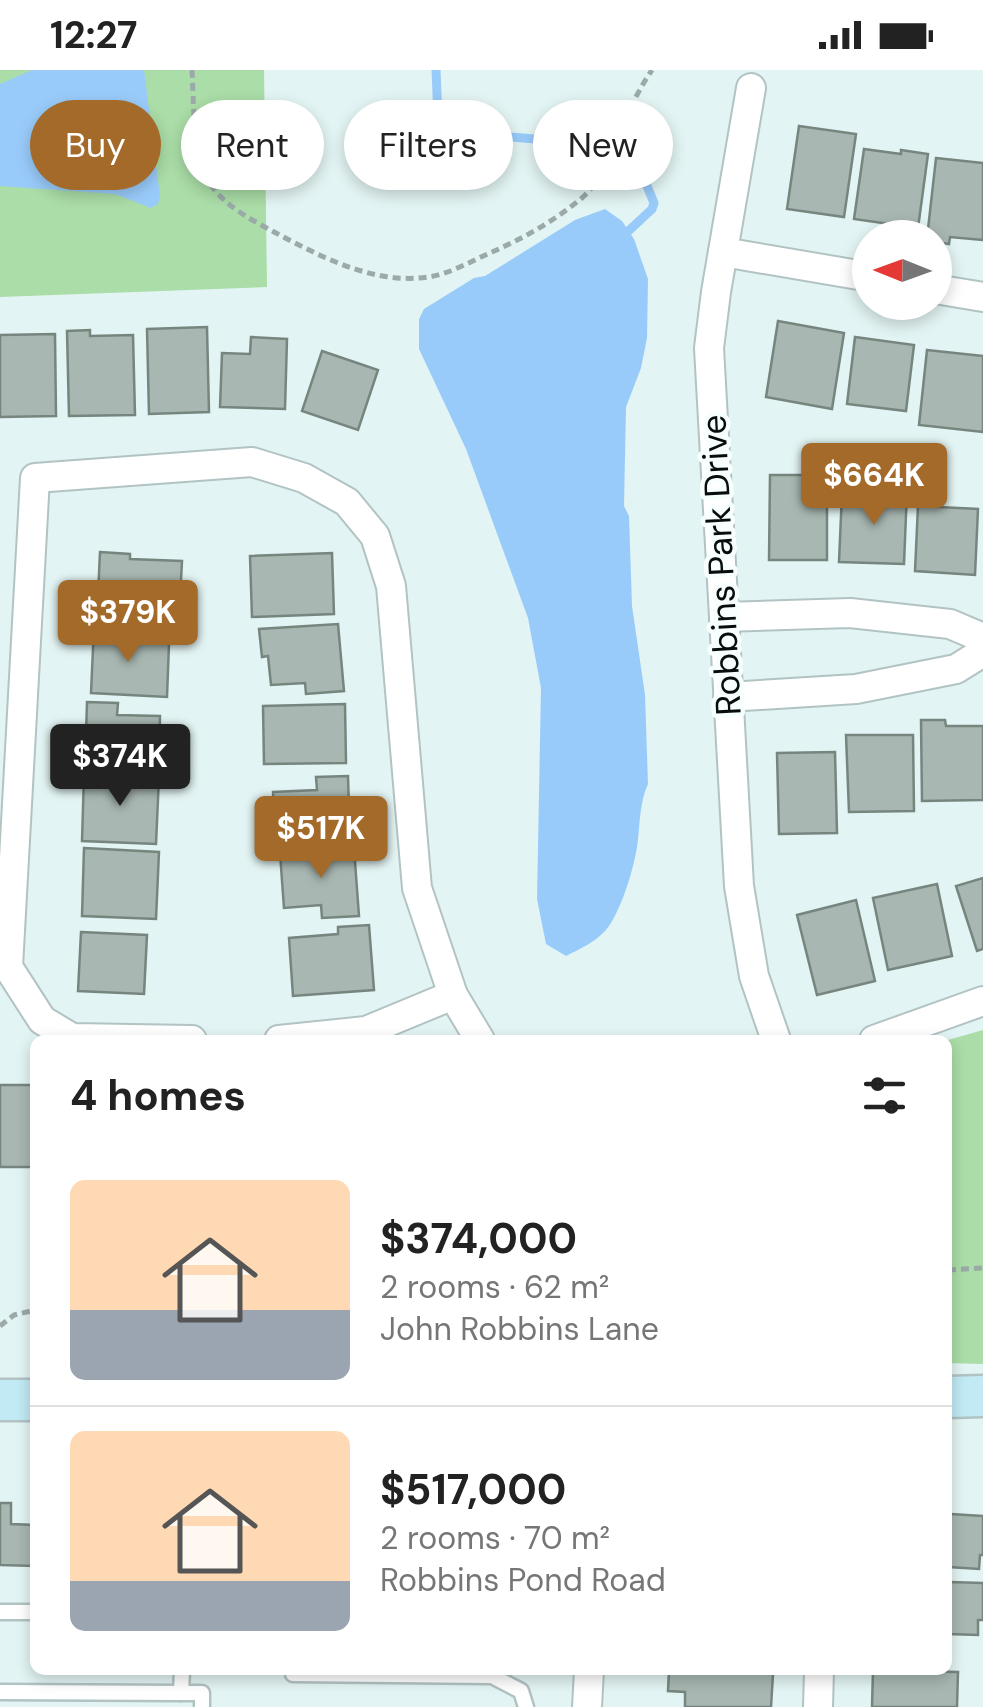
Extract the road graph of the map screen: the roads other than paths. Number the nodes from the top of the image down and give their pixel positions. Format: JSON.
{"nodes":[{"id":1,"x":751,"y":88,"type":"dead end"},
{"id":2,"x":723,"y":252,"type":"junction"},
{"id":3,"x":852,"y":275,"type":"edge"},
{"id":4,"x":952,"y":291,"type":"edge"},
{"id":5,"x":983,"y":297,"type":"edge"},
{"id":6,"x":724,"y":617,"type":"junction"},
{"id":7,"x":983,"y":638,"type":"edge"},
{"id":8,"x":983,"y":652,"type":"edge"},
{"id":9,"x":728,"y":697,"type":"junction"},
{"id":10,"x":453,"y":995,"type":"junction"},
{"id":11,"x":983,"y":1002,"type":"edge"},
{"id":12,"x":67,"y":1035,"type":"edge"},
{"id":13,"x":327,"y":1035,"type":"edge"},
{"id":14,"x":477,"y":1035,"type":"edge"},
{"id":15,"x":774,"y":1035,"type":"edge"},
{"id":16,"x":888,"y":1035,"type":"edge"},
{"id":17,"x":952,"y":1396,"type":"edge"},
{"id":18,"x":983,"y":1396,"type":"edge"},
{"id":19,"x":0,"y":1400,"type":"edge"},
{"id":20,"x":30,"y":1400,"type":"edge"},
{"id":21,"x":0,"y":1612,"type":"edge"},
{"id":22,"x":30,"y":1612,"type":"edge"},
{"id":23,"x":182,"y":1675,"type":"edge"},
{"id":24,"x":392,"y":1675,"type":"edge"},
{"id":25,"x":589,"y":1675,"type":"edge"},
{"id":26,"x":819,"y":1675,"type":"edge"},
{"id":27,"x":0,"y":1692,"type":"edge"},
{"id":28,"x":181,"y":1693,"type":"junction"},
{"id":29,"x":17,"y":1700,"type":"edge"},
{"id":30,"x":202,"y":1707,"type":"edge"},
{"id":31,"x":526,"y":1707,"type":"edge"},
{"id":32,"x":586,"y":1707,"type":"edge"},
{"id":33,"x":818,"y":1707,"type":"edge"}],
"edges":[{"from":1,"to":2,"type":"street","name":"Robbins Park Drive"},
{"from":2,"to":3,"type":"street"},
{"from":2,"to":6,"type":"street","name":"Robbins Park Drive"},
{"from":4,"to":5,"type":"street"},
{"from":6,"to":7,"type":"street"},
{"from":6,"to":9,"type":"street","name":"Robbins Park Drive"},
{"from":8,"to":9,"type":"street"},
{"from":9,"to":15,"type":"street","name":"Robbins Park Drive"},
{"from":10,"to":12,"type":"street"},
{"from":10,"to":13,"type":"street"},
{"from":10,"to":14,"type":"street"},
{"from":11,"to":16,"type":"street"},
{"from":17,"to":18,"type":"main road"},
{"from":19,"to":20,"type":"main road"},
{"from":21,"to":22,"type":"lane"},
{"from":23,"to":28,"type":"lane"},
{"from":24,"to":31,"type":"lane"},
{"from":25,"to":32,"type":"street"},
{"from":26,"to":33,"type":"street"},
{"from":27,"to":29,"type":"lane"},
{"from":28,"to":29,"type":"lane"},
{"from":28,"to":30,"type":"lane"}]}
